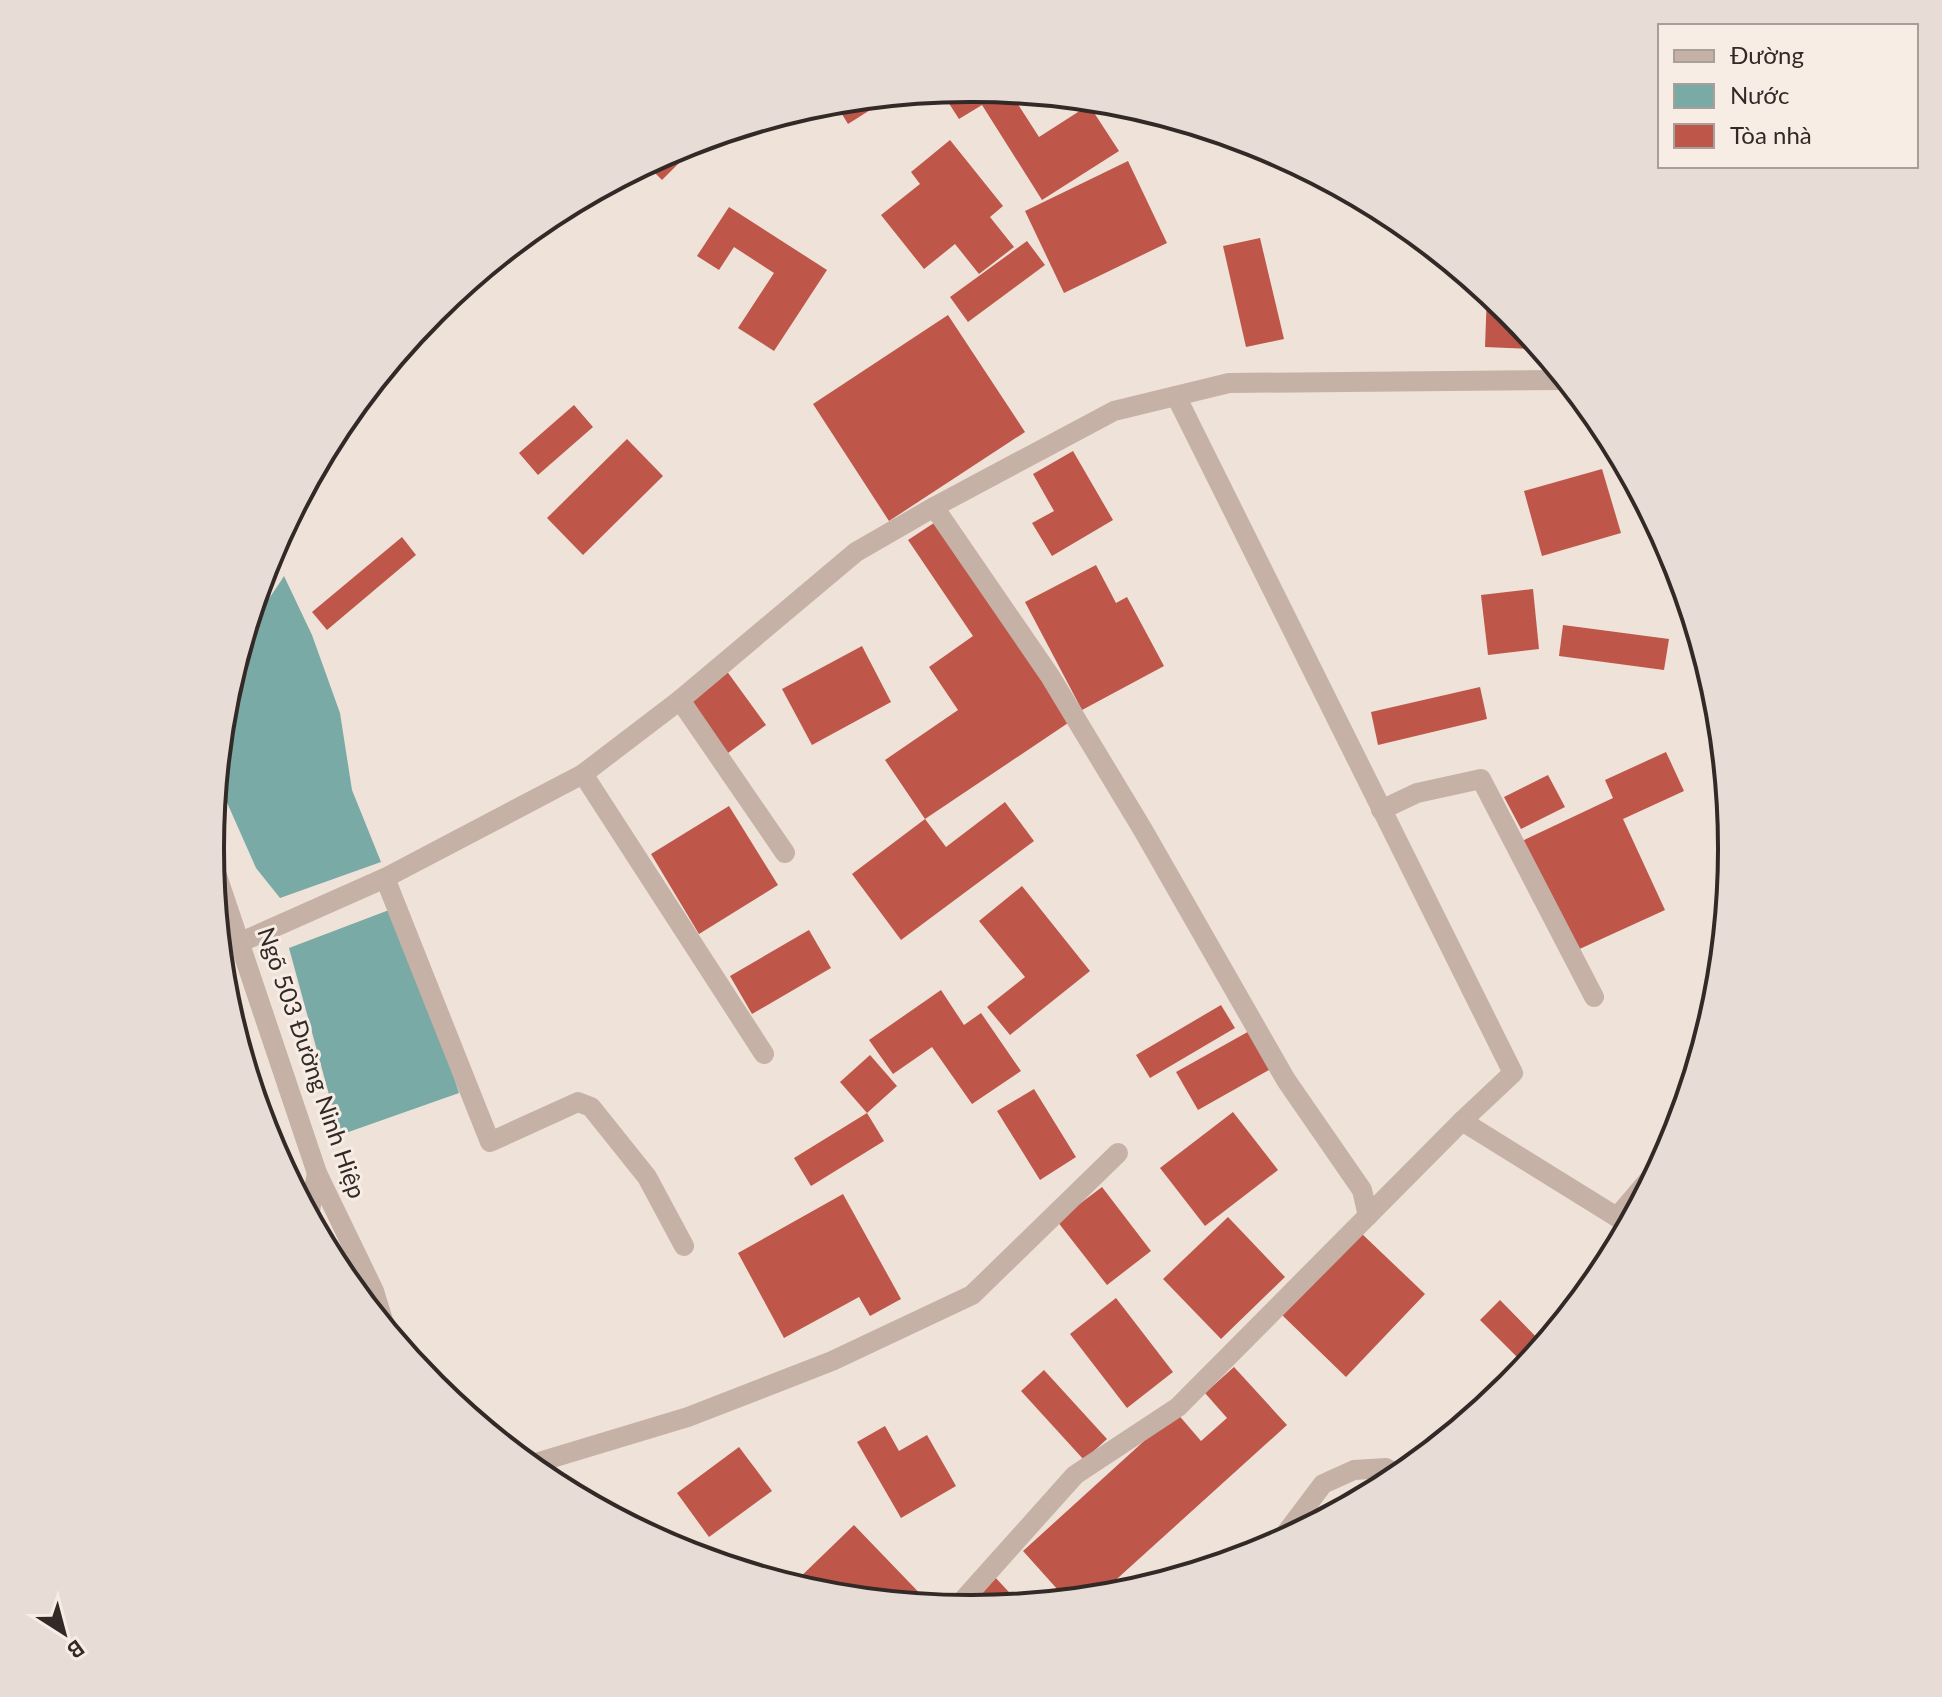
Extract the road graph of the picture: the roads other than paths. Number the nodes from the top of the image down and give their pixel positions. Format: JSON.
{"nodes":[{"id":1,"x":1552,"y":380,"type":"edge"},
{"id":2,"x":1176,"y":396,"type":"junction"},
{"id":3,"x":934,"y":507,"type":"junction"},
{"id":4,"x":680,"y":700,"type":"junction"},
{"id":5,"x":583,"y":774,"type":"junction"},
{"id":6,"x":1381,"y":810,"type":"junction"},
{"id":7,"x":785,"y":853,"type":"dead end"},
{"id":8,"x":385,"y":878,"type":"junction"},
{"id":9,"x":226,"y":901,"type":"edge"},
{"id":10,"x":241,"y":942,"type":"junction"},
{"id":11,"x":1594,"y":997,"type":"dead end"},
{"id":12,"x":764,"y":1054,"type":"dead end"},
{"id":13,"x":1462,"y":1121,"type":"junction"},
{"id":14,"x":1118,"y":1153,"type":"dead end"},
{"id":15,"x":317,"y":1173,"type":"junction"},
{"id":16,"x":312,"y":1199,"type":"edge"},
{"id":17,"x":1368,"y":1216,"type":"junction"},
{"id":18,"x":1619,"y":1219,"type":"edge"},
{"id":19,"x":684,"y":1246,"type":"dead end"},
{"id":20,"x":377,"y":1300,"type":"edge"},
{"id":21,"x":544,"y":1460,"type":"edge"},
{"id":22,"x":1387,"y":1469,"type":"edge"},
{"id":23,"x":1295,"y":1521,"type":"edge"},
{"id":24,"x":968,"y":1595,"type":"edge"}],
"edges":[{"from":1,"to":2,"type":"street"},
{"from":2,"to":3,"type":"street"},
{"from":2,"to":6,"type":"street"},
{"from":3,"to":4,"type":"street"},
{"from":3,"to":17,"type":"street"},
{"from":4,"to":5,"type":"street"},
{"from":4,"to":7,"type":"street"},
{"from":5,"to":8,"type":"street"},
{"from":5,"to":12,"type":"street"},
{"from":6,"to":11,"type":"street"},
{"from":6,"to":13,"type":"street"},
{"from":8,"to":10,"type":"street"},
{"from":8,"to":19,"type":"street"},
{"from":9,"to":10,"type":"street","name":"Ngõ 503 Đường Ninh Hiệp"},
{"from":10,"to":15,"type":"street","name":"Ngõ 503 Đường Ninh Hiệp"},
{"from":13,"to":17,"type":"street"},
{"from":13,"to":18,"type":"street"},
{"from":14,"to":21,"type":"street"},
{"from":15,"to":16,"type":"street"},
{"from":15,"to":20,"type":"street","name":"Ngõ 503 Đường Ninh Hiệp"},
{"from":17,"to":24,"type":"street"},
{"from":22,"to":23,"type":"street"}]}
